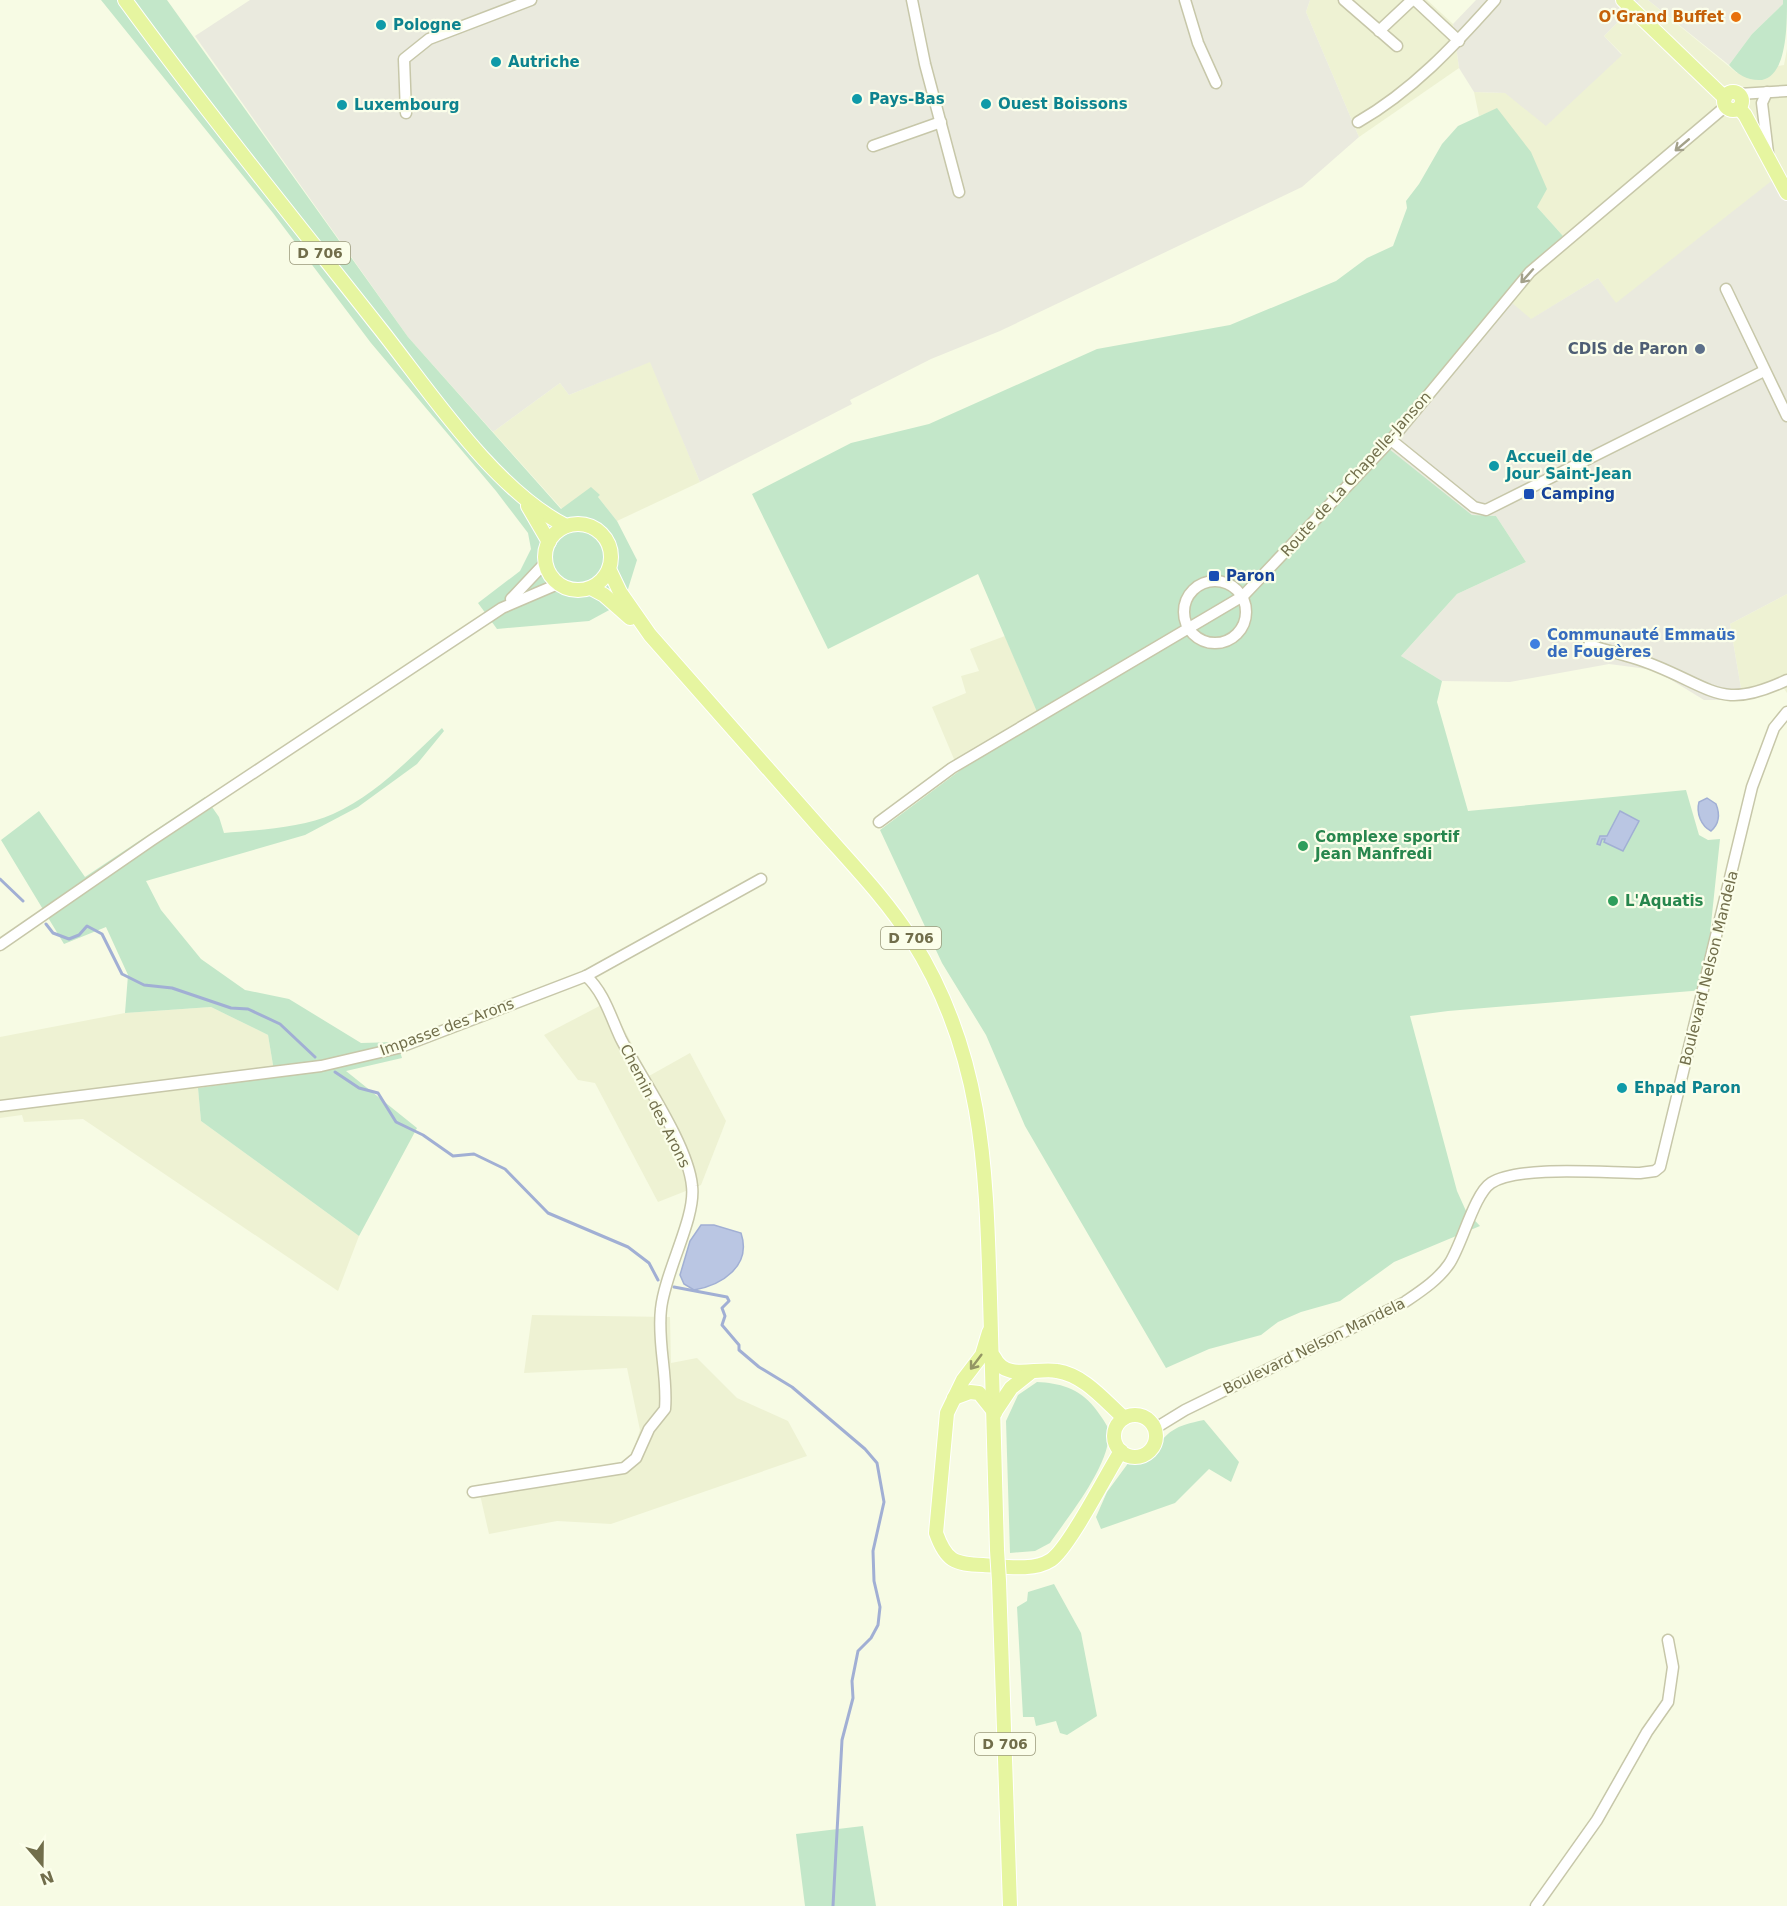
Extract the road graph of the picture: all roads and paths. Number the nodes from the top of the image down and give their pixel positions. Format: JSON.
{"nodes":[{"id":1,"x":125,"y":0,"type":"edge"},
{"id":2,"x":531,"y":0,"type":"edge"},
{"id":3,"x":912,"y":0,"type":"edge"},
{"id":4,"x":1185,"y":0,"type":"edge"},
{"id":5,"x":1344,"y":0,"type":"edge"},
{"id":6,"x":1413,"y":0,"type":"edge"},
{"id":7,"x":1495,"y":0,"type":"edge"},
{"id":8,"x":1623,"y":0,"type":"edge"},
{"id":9,"x":1636,"y":0,"type":"edge"},
{"id":10,"x":1380,"y":31,"type":"junction"},
{"id":11,"x":1459,"y":41,"type":"junction"},
{"id":12,"x":1397,"y":46,"type":"dead end"},
{"id":13,"x":1216,"y":84,"type":"dead end"},
{"id":14,"x":1787,"y":91,"type":"edge"},
{"id":15,"x":1767,"y":92,"type":"junction"},
{"id":16,"x":1732,"y":100,"type":"junction"},
{"id":17,"x":406,"y":113,"type":"dead end"},
{"id":18,"x":941,"y":122,"type":"junction"},
{"id":19,"x":1358,"y":122,"type":"dead end"},
{"id":20,"x":873,"y":146,"type":"dead end"},
{"id":21,"x":1768,"y":156,"type":"junction"},
{"id":22,"x":960,"y":192,"type":"dead end"},
{"id":23,"x":1787,"y":193,"type":"edge"},
{"id":24,"x":1726,"y":289,"type":"dead end"},
{"id":25,"x":1764,"y":371,"type":"junction"},
{"id":26,"x":1787,"y":416,"type":"edge"},
{"id":27,"x":1391,"y":440,"type":"junction"},
{"id":28,"x":524,"y":499,"type":"junction"},
{"id":29,"x":566,"y":526,"type":"junction"},
{"id":30,"x":549,"y":542,"type":"junction"},
{"id":31,"x":545,"y":563,"type":"junction"},
{"id":32,"x":609,"y":569,"type":"junction"},
{"id":33,"x":558,"y":584,"type":"junction"},
{"id":34,"x":591,"y":588,"type":"junction"},
{"id":35,"x":1243,"y":596,"type":"junction"},
{"id":36,"x":502,"y":608,"type":"junction"},
{"id":37,"x":1188,"y":628,"type":"junction"},
{"id":38,"x":650,"y":635,"type":"junction"},
{"id":39,"x":1589,"y":645,"type":"dead end"},
{"id":40,"x":1787,"y":680,"type":"edge"},
{"id":41,"x":1787,"y":712,"type":"edge"},
{"id":42,"x":879,"y":822,"type":"dead end"},
{"id":43,"x":761,"y":879,"type":"dead end"},
{"id":44,"x":0,"y":945,"type":"edge"},
{"id":45,"x":586,"y":976,"type":"junction"},
{"id":46,"x":0,"y":1106,"type":"edge"},
{"id":47,"x":991,"y":1324,"type":"junction"},
{"id":48,"x":994,"y":1357,"type":"junction"},
{"id":49,"x":1031,"y":1372,"type":"junction"},
{"id":50,"x":954,"y":1398,"type":"junction"},
{"id":51,"x":995,"y":1413,"type":"junction"},
{"id":52,"x":1124,"y":1418,"type":"junction"},
{"id":53,"x":1154,"y":1429,"type":"junction"},
{"id":54,"x":1120,"y":1451,"type":"junction"},
{"id":55,"x":473,"y":1492,"type":"dead end"},
{"id":56,"x":1668,"y":1640,"type":"dead end"},
{"id":57,"x":1010,"y":1906,"type":"edge"},
{"id":58,"x":1536,"y":1906,"type":"edge"}],
"edges":[{"from":1,"to":28,"type":"main road","number":"D 706"},
{"from":2,"to":17,"type":"street"},
{"from":3,"to":18,"type":"street"},
{"from":4,"to":13,"type":"street"},
{"from":5,"to":10,"type":"street"},
{"from":6,"to":10,"type":"street"},
{"from":6,"to":11,"type":"street"},
{"from":7,"to":11,"type":"street"},
{"from":8,"to":16,"type":"main road"},
{"from":9,"to":16,"type":"main road"},
{"from":10,"to":12,"type":"street"},
{"from":11,"to":19,"type":"street"},
{"from":14,"to":15,"type":"street"},
{"from":15,"to":16,"type":"street"},
{"from":15,"to":21,"type":"street"},
{"from":16,"to":21,"type":"main road"},
{"from":16,"to":27,"type":"street","name":"Route de La Chapelle-Janson","one_way":true},
{"from":18,"to":20,"type":"street"},
{"from":18,"to":22,"type":"street"},
{"from":21,"to":23,"type":"main road"},
{"from":24,"to":25,"type":"street"},
{"from":25,"to":26,"type":"street"},
{"from":25,"to":27,"type":"street"},
{"from":27,"to":35,"type":"street","name":"Route de La Chapelle-Janson"},
{"from":28,"to":29,"type":"main road","number":"D 706"},
{"from":28,"to":30,"type":"main road","number":"D 706"},
{"from":29,"to":30,"type":"main road"},
{"from":29,"to":32,"type":"main road"},
{"from":30,"to":31,"type":"main road"},
{"from":31,"to":33,"type":"main road"},
{"from":31,"to":36,"type":"street"},
{"from":32,"to":34,"type":"main road"},
{"from":32,"to":38,"type":"main road","number":"D 706"},
{"from":33,"to":34,"type":"main road"},
{"from":33,"to":36,"type":"street"},
{"from":34,"to":38,"type":"main road","number":"D 706"},
{"from":35,"to":37,"type":"street","name":"Route de La Chapelle-Janson"},
{"from":35,"to":37,"type":"street"},
{"from":35,"to":37,"type":"street"},
{"from":36,"to":44,"type":"street"},
{"from":37,"to":42,"type":"street","name":"Route de La Chapelle-Janson"},
{"from":38,"to":47,"type":"main road","number":"D 706"},
{"from":39,"to":40,"type":"street"},
{"from":41,"to":53,"type":"street","name":"Boulevard Nelson Mandela"},
{"from":43,"to":45,"type":"street","name":"Impasse des Arons"},
{"from":45,"to":46,"type":"street","name":"Impasse des Arons"},
{"from":45,"to":55,"type":"street","name":"Chemin des Arons"},
{"from":47,"to":48,"type":"main road","number":"D 706"},
{"from":47,"to":50,"type":"main road","one_way":true},
{"from":48,"to":49,"type":"main road"},
{"from":48,"to":51,"type":"main road","number":"D 706"},
{"from":49,"to":51,"type":"main road"},
{"from":49,"to":52,"type":"main road"},
{"from":50,"to":51,"type":"main road"},
{"from":50,"to":54,"type":"main road"},
{"from":51,"to":57,"type":"main road","number":"D 706","bridge":true},
{"from":52,"to":53,"type":"main road"},
{"from":52,"to":54,"type":"main road"},
{"from":53,"to":54,"type":"main road"},
{"from":56,"to":58,"type":"street"}]}
